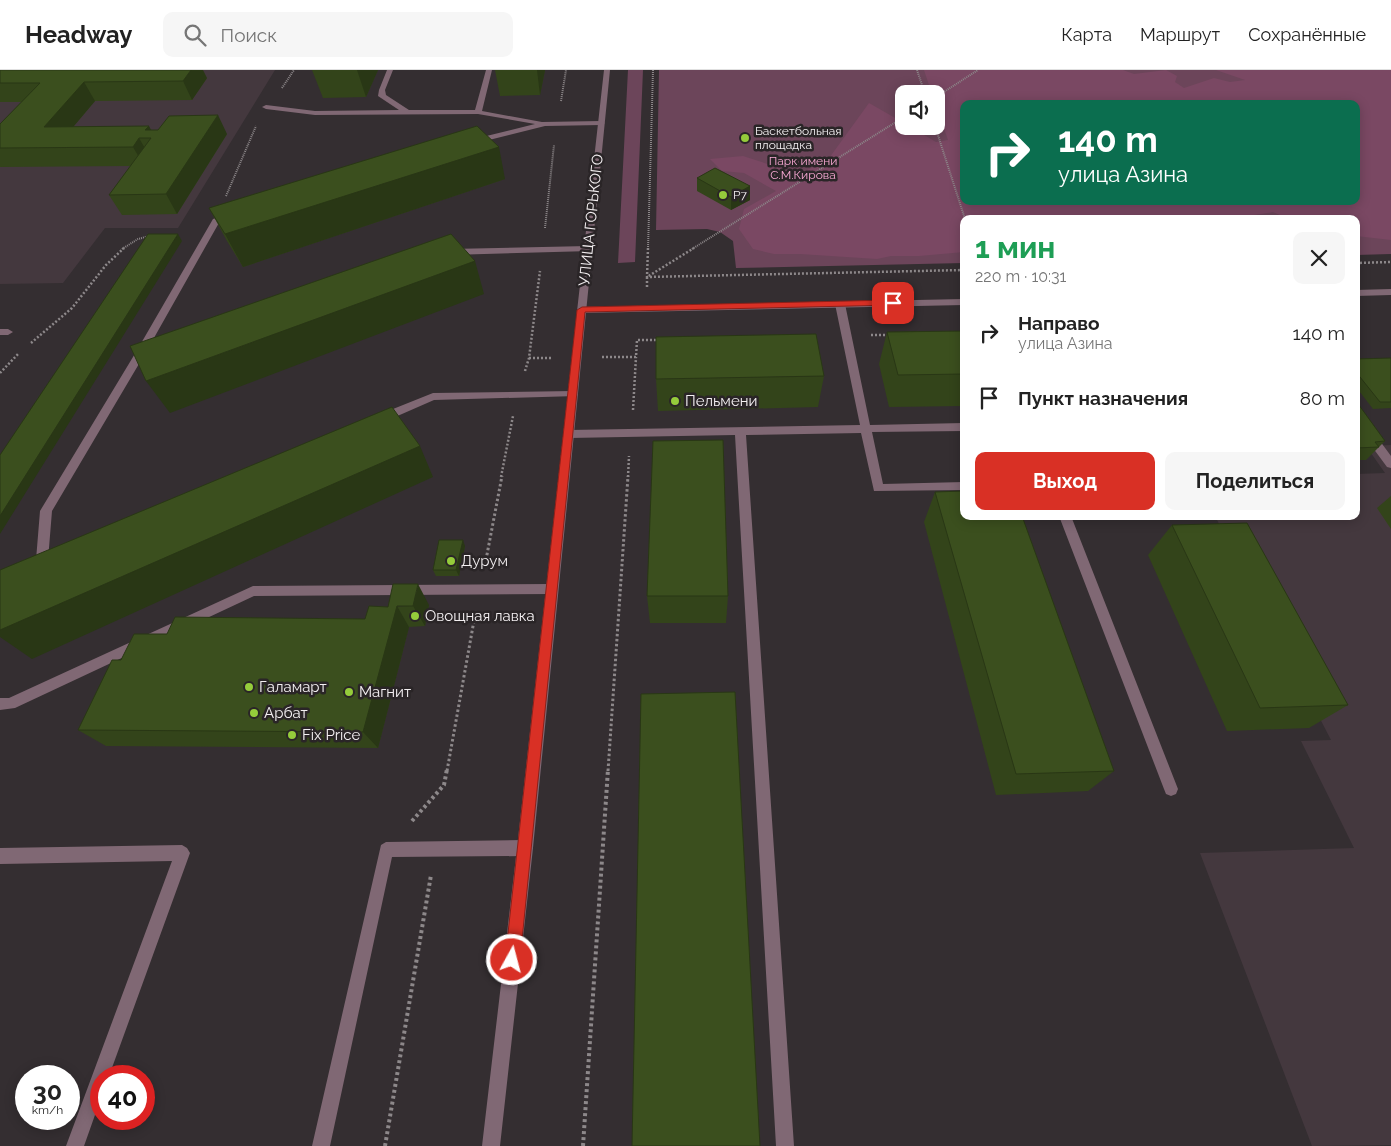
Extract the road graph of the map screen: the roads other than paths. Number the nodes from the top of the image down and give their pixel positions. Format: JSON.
{"nodes":[{"id":1,"x":390,"y":70,"type":"edge"},
{"id":2,"x":489,"y":70,"type":"edge"},
{"id":3,"x":607,"y":70,"type":"edge"},
{"id":4,"x":266,"y":107,"type":"road end"},
{"id":5,"x":478,"y":112,"type":"junction"},
{"id":6,"x":408,"y":113,"type":"junction"},
{"id":7,"x":601,"y":123,"type":"junction"},
{"id":8,"x":544,"y":124,"type":"junction"},
{"id":9,"x":469,"y":144,"type":"edge"},
{"id":10,"x":240,"y":214,"type":"edge"},
{"id":11,"x":588,"y":249,"type":"junction"},
{"id":12,"x":443,"y":252,"type":"edge"},
{"id":13,"x":1391,"y":292,"type":"edge"},
{"id":14,"x":1360,"y":293,"type":"edge"},
{"id":15,"x":960,"y":302,"type":"edge"},
{"id":16,"x":840,"y":304,"type":"junction"},
{"id":17,"x":582,"y":310,"type":"junction"},
{"id":18,"x":573,"y":394,"type":"junction"},
{"id":19,"x":1360,"y":422,"type":"edge"},
{"id":20,"x":370,"y":423,"type":"edge"},
{"id":21,"x":960,"y":427,"type":"edge"},
{"id":22,"x":866,"y":429,"type":"junction"},
{"id":23,"x":740,"y":431,"type":"junction"},
{"id":24,"x":568,"y":434,"type":"junction"},
{"id":25,"x":1391,"y":464,"type":"edge"},
{"id":26,"x":960,"y":486,"type":"edge"},
{"id":27,"x":1067,"y":520,"type":"edge"},
{"id":28,"x":42,"y":560,"type":"edge"},
{"id":29,"x":552,"y":589,"type":"junction"},
{"id":30,"x":0,"y":704,"type":"edge"},
{"id":31,"x":1172,"y":789,"type":"dead end"},
{"id":32,"x":525,"y":848,"type":"junction"},
{"id":33,"x":0,"y":856,"type":"edge"},
{"id":34,"x":75,"y":1146,"type":"edge"},
{"id":35,"x":321,"y":1146,"type":"edge"},
{"id":36,"x":491,"y":1146,"type":"edge"},
{"id":37,"x":785,"y":1146,"type":"edge"}],
"edges":[{"from":1,"to":6,"type":"street"},
{"from":2,"to":5,"type":"street"},
{"from":3,"to":7,"type":"street","name":"УЛИЦА ГОРЬКОГО"},
{"from":4,"to":6,"type":"street"},
{"from":5,"to":6,"type":"street"},
{"from":5,"to":8,"type":"street"},
{"from":7,"to":8,"type":"street"},
{"from":7,"to":11,"type":"street","name":"УЛИЦА ГОРЬКОГО"},
{"from":8,"to":9,"type":"street"},
{"from":10,"to":28,"type":"street"},
{"from":11,"to":12,"type":"street"},
{"from":11,"to":17,"type":"street","name":"УЛИЦА ГОРЬКОГО"},
{"from":13,"to":14,"type":"street"},
{"from":15,"to":16,"type":"street"},
{"from":16,"to":17,"type":"street"},
{"from":16,"to":22,"type":"street"},
{"from":17,"to":18,"type":"street","name":"УЛИЦА ГОРЬКОГО"},
{"from":18,"to":20,"type":"street"},
{"from":18,"to":24,"type":"street","name":"УЛИЦА ГОРЬКОГО"},
{"from":19,"to":25,"type":"street"},
{"from":21,"to":22,"type":"street"},
{"from":22,"to":23,"type":"street"},
{"from":22,"to":26,"type":"street"},
{"from":23,"to":24,"type":"street"},
{"from":23,"to":37,"type":"street"},
{"from":24,"to":29,"type":"street","name":"УЛИЦА ГОРЬКОГО"},
{"from":27,"to":31,"type":"street"},
{"from":29,"to":30,"type":"street"},
{"from":29,"to":32,"type":"street","name":"УЛИЦА ГОРЬКОГО"},
{"from":32,"to":35,"type":"street"},
{"from":32,"to":36,"type":"street","name":"УЛИЦА ГОРЬКОГО"},
{"from":33,"to":34,"type":"street"}]}
